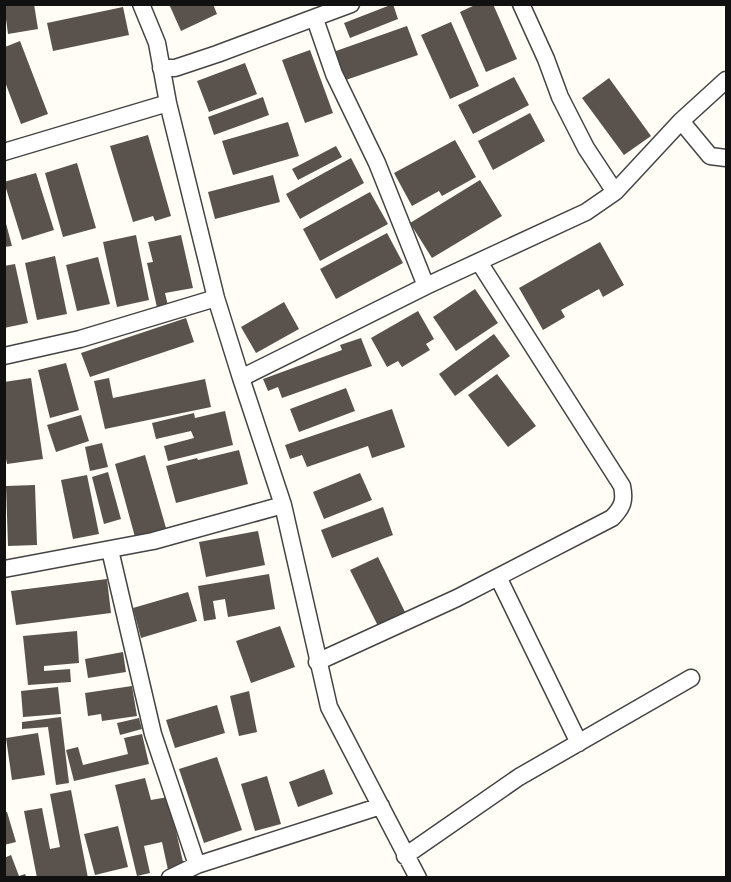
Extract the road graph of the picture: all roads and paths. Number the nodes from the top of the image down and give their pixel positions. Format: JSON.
{"nodes":[{"id":1,"x":141,"y":4,"type":"edge"},
{"id":2,"x":351,"y":4,"type":"edge"},
{"id":3,"x":520,"y":4,"type":"edge"},
{"id":4,"x":315,"y":19,"type":"junction"},
{"id":5,"x":161,"y":68,"type":"junction"},
{"id":6,"x":726,"y":80,"type":"edge"},
{"id":7,"x":168,"y":103,"type":"junction"},
{"id":8,"x":681,"y":121,"type":"junction"},
{"id":9,"x":4,"y":152,"type":"edge"},
{"id":10,"x":726,"y":158,"type":"edge"},
{"id":11,"x":615,"y":192,"type":"junction"},
{"id":12,"x":479,"y":262,"type":"junction"},
{"id":13,"x":426,"y":286,"type":"junction"},
{"id":14,"x":216,"y":298,"type":"junction"},
{"id":15,"x":4,"y":356,"type":"edge"},
{"id":16,"x":241,"y":378,"type":"junction"},
{"id":17,"x":283,"y":505,"type":"junction"},
{"id":18,"x":110,"y":550,"type":"junction"},
{"id":19,"x":4,"y":569,"type":"edge"},
{"id":20,"x":498,"y":577,"type":"junction"},
{"id":21,"x":317,"y":662,"type":"junction"},
{"id":22,"x":691,"y":678,"type":"dead end"},
{"id":23,"x":579,"y":743,"type":"junction"},
{"id":24,"x":381,"y":806,"type":"junction"},
{"id":25,"x":405,"y":856,"type":"junction"},
{"id":26,"x":197,"y":865,"type":"junction"},
{"id":27,"x":170,"y":878,"type":"edge"},
{"id":28,"x":418,"y":878,"type":"edge"}],
"edges":[{"from":1,"to":5,"type":"street"},
{"from":2,"to":4,"type":"street"},
{"from":3,"to":11,"type":"street"},
{"from":4,"to":5,"type":"street"},
{"from":4,"to":13,"type":"street"},
{"from":5,"to":7,"type":"street"},
{"from":6,"to":8,"type":"street"},
{"from":7,"to":9,"type":"street"},
{"from":7,"to":14,"type":"street"},
{"from":8,"to":10,"type":"street"},
{"from":8,"to":11,"type":"street"},
{"from":11,"to":12,"type":"street"},
{"from":12,"to":13,"type":"street"},
{"from":12,"to":20,"type":"street"},
{"from":13,"to":16,"type":"street"},
{"from":14,"to":15,"type":"street"},
{"from":14,"to":16,"type":"street"},
{"from":16,"to":17,"type":"street"},
{"from":17,"to":18,"type":"street"},
{"from":17,"to":21,"type":"street"},
{"from":18,"to":19,"type":"street"},
{"from":18,"to":26,"type":"street"},
{"from":20,"to":21,"type":"street"},
{"from":20,"to":23,"type":"street"},
{"from":21,"to":24,"type":"street"},
{"from":22,"to":23,"type":"street"},
{"from":23,"to":25,"type":"street"},
{"from":24,"to":25,"type":"street"},
{"from":24,"to":26,"type":"street"},
{"from":25,"to":28,"type":"street"},
{"from":26,"to":27,"type":"street"}]}
